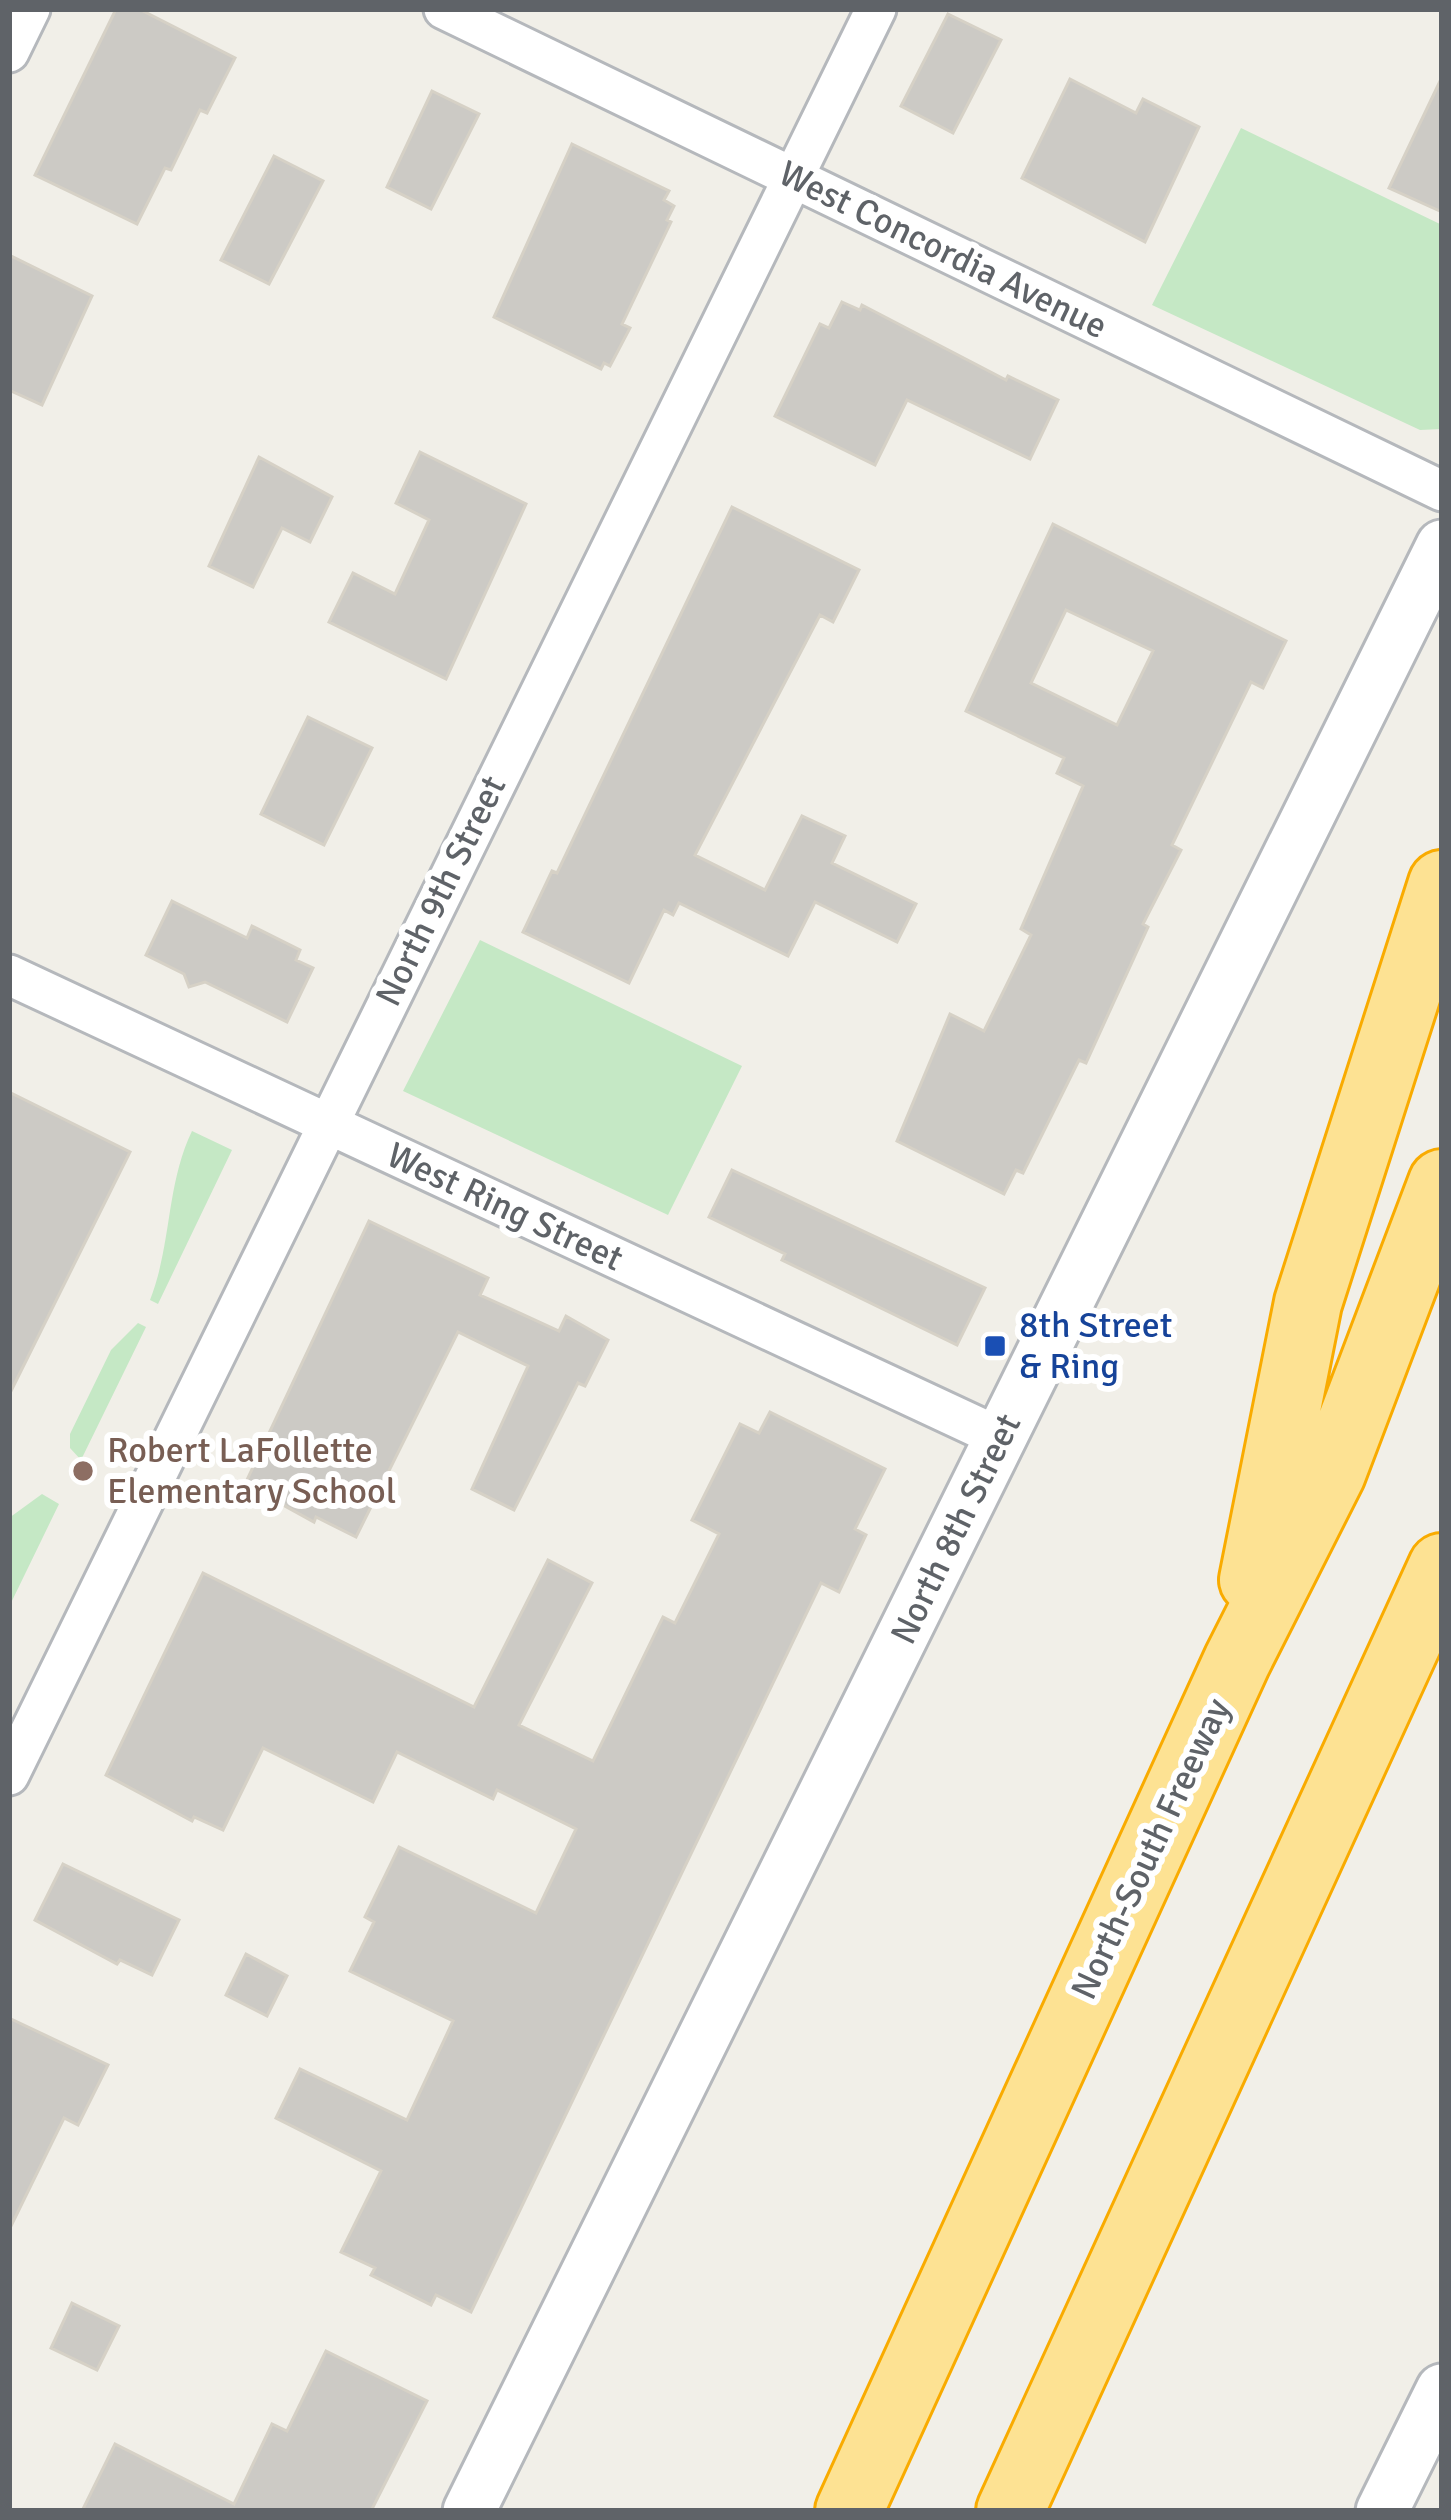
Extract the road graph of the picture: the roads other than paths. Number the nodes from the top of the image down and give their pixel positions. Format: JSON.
{"nodes":[{"id":1,"x":30,"y":9,"type":"edge"},
{"id":2,"x":444,"y":9,"type":"edge"},
{"id":3,"x":876,"y":9,"type":"edge"},
{"id":4,"x":9,"y":52,"type":"edge"},
{"id":5,"x":794,"y":178,"type":"junction"},
{"id":6,"x":1442,"y":491,"type":"edge"},
{"id":7,"x":1442,"y":546,"type":"edge"},
{"id":8,"x":1442,"y":884,"type":"edge"},
{"id":9,"x":9,"y":975,"type":"edge"},
{"id":10,"x":326,"y":1125,"type":"junction"},
{"id":11,"x":1442,"y":1183,"type":"edge"},
{"id":12,"x":1001,"y":1438,"type":"junction"},
{"id":13,"x":1442,"y":1568,"type":"edge"},
{"id":14,"x":1237,"y":1661,"type":"junction"},
{"id":15,"x":9,"y":1774,"type":"edge"},
{"id":16,"x":1442,"y":2390,"type":"edge"},
{"id":17,"x":469,"y":2511,"type":"edge"},
{"id":18,"x":849,"y":2511,"type":"edge"},
{"id":19,"x":1010,"y":2511,"type":"edge"},
{"id":20,"x":1382,"y":2511,"type":"edge"}],
"edges":[{"from":1,"to":4,"type":"street"},
{"from":2,"to":5,"type":"street","name":"West Concordia Avenue"},
{"from":3,"to":5,"type":"street","name":"North 9th Street"},
{"from":5,"to":6,"type":"street","name":"West Concordia Avenue"},
{"from":5,"to":10,"type":"street","name":"North 9th Street"},
{"from":7,"to":12,"type":"street","name":"North 8th Street"},
{"from":8,"to":14,"type":"highway"},
{"from":9,"to":10,"type":"street","name":"West Ring Street"},
{"from":10,"to":12,"type":"street","name":"West Ring Street"},
{"from":10,"to":15,"type":"street","name":"North 9th Street"},
{"from":11,"to":14,"type":"highway","name":"North-South Freeway"},
{"from":12,"to":17,"type":"street","name":"North 8th Street"},
{"from":13,"to":19,"type":"highway"},
{"from":14,"to":18,"type":"highway","name":"North-South Freeway"},
{"from":16,"to":20,"type":"street"}]}
